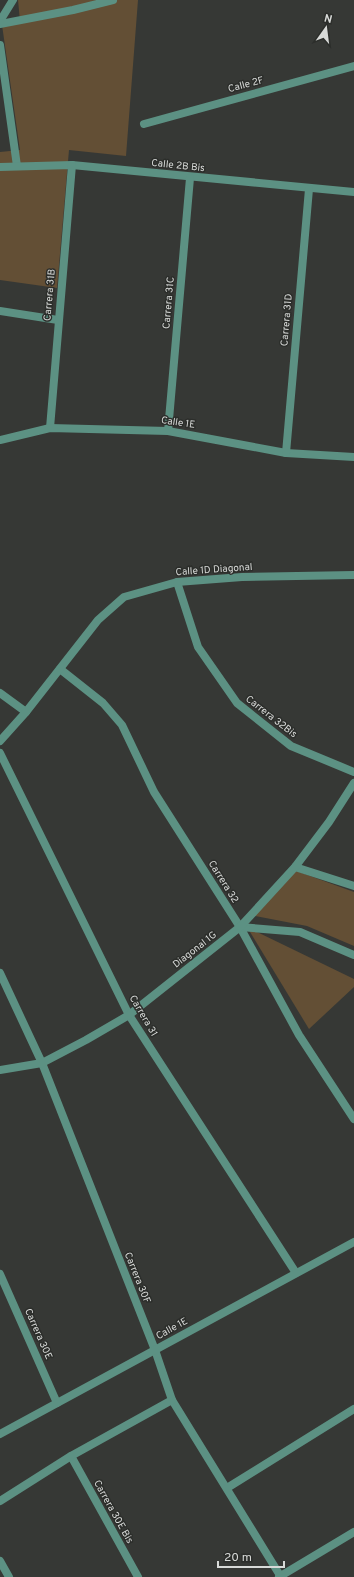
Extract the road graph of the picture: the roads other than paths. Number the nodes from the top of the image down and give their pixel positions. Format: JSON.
{"nodes":[{"id":1,"x":13,"y":0,"type":"edge"},
{"id":2,"x":113,"y":0,"type":"edge"},
{"id":3,"x":0,"y":20,"type":"edge"},
{"id":4,"x":0,"y":24,"type":"edge"},
{"id":5,"x":0,"y":45,"type":"edge"},
{"id":6,"x":354,"y":66,"type":"edge"},
{"id":7,"x":144,"y":124,"type":"dead end"},
{"id":8,"x":72,"y":165,"type":"junction"},
{"id":9,"x":17,"y":166,"type":"junction"},
{"id":10,"x":0,"y":167,"type":"edge"},
{"id":11,"x":190,"y":178,"type":"junction"},
{"id":12,"x":309,"y":189,"type":"junction"},
{"id":13,"x":354,"y":192,"type":"edge"},
{"id":14,"x":0,"y":311,"type":"edge"},
{"id":15,"x":58,"y":320,"type":"junction"},
{"id":16,"x":50,"y":428,"type":"junction"},
{"id":17,"x":168,"y":431,"type":"junction"},
{"id":18,"x":0,"y":440,"type":"edge"},
{"id":19,"x":286,"y":453,"type":"junction"},
{"id":20,"x":354,"y":457,"type":"edge"},
{"id":21,"x":354,"y":575,"type":"edge"},
{"id":22,"x":177,"y":582,"type":"junction"},
{"id":23,"x":60,"y":669,"type":"junction"},
{"id":24,"x":0,"y":693,"type":"edge"},
{"id":25,"x":26,"y":712,"type":"junction"},
{"id":26,"x":0,"y":741,"type":"edge"},
{"id":27,"x":0,"y":753,"type":"edge"},
{"id":28,"x":354,"y":772,"type":"edge"},
{"id":29,"x":354,"y":783,"type":"edge"},
{"id":30,"x":295,"y":867,"type":"junction"},
{"id":31,"x":354,"y":886,"type":"edge"},
{"id":32,"x":240,"y":927,"type":"junction"},
{"id":33,"x":354,"y":955,"type":"edge"},
{"id":34,"x":0,"y":973,"type":"edge"},
{"id":35,"x":129,"y":1015,"type":"junction"},
{"id":36,"x":42,"y":1063,"type":"junction"},
{"id":37,"x":0,"y":1070,"type":"edge"},
{"id":38,"x":354,"y":1119,"type":"edge"},
{"id":39,"x":354,"y":1242,"type":"edge"},
{"id":40,"x":296,"y":1273,"type":"junction"},
{"id":41,"x":0,"y":1274,"type":"edge"},
{"id":42,"x":155,"y":1350,"type":"junction"},
{"id":43,"x":172,"y":1400,"type":"junction"},
{"id":44,"x":57,"y":1403,"type":"junction"},
{"id":45,"x":354,"y":1409,"type":"edge"},
{"id":46,"x":0,"y":1434,"type":"edge"},
{"id":47,"x":71,"y":1456,"type":"junction"},
{"id":48,"x":226,"y":1488,"type":"junction"},
{"id":49,"x":0,"y":1501,"type":"edge"},
{"id":50,"x":354,"y":1532,"type":"edge"},
{"id":51,"x":0,"y":1561,"type":"edge"},
{"id":52,"x":9,"y":1577,"type":"edge"},
{"id":53,"x":138,"y":1577,"type":"edge"},
{"id":54,"x":280,"y":1577,"type":"edge"}],
"edges":[{"from":1,"to":3,"type":"street"},
{"from":2,"to":4,"type":"street"},
{"from":5,"to":9,"type":"street"},
{"from":6,"to":7,"type":"street","name":"Calle 2F"},
{"from":8,"to":9,"type":"street","name":"Calle 2B Bis"},
{"from":8,"to":11,"type":"street","name":"Calle 2B Bis"},
{"from":8,"to":15,"type":"street","name":"Carrera 31B"},
{"from":9,"to":10,"type":"street","name":"Calle 2B Bis"},
{"from":11,"to":12,"type":"street","name":"Calle 2B Bis"},
{"from":11,"to":17,"type":"street","name":"Carrera 31C"},
{"from":12,"to":13,"type":"street","name":"Calle 2B Bis"},
{"from":12,"to":19,"type":"street","name":"Carrera 31D"},
{"from":14,"to":15,"type":"street"},
{"from":15,"to":16,"type":"street","name":"Carrera 31B"},
{"from":16,"to":17,"type":"street","name":"Calle 1E"},
{"from":16,"to":18,"type":"street","name":"Calle 1E"},
{"from":17,"to":19,"type":"street","name":"Calle 1E"},
{"from":19,"to":20,"type":"street","name":"Calle 1E"},
{"from":21,"to":22,"type":"street","name":"Calle 1D Diagonal"},
{"from":22,"to":23,"type":"street","name":"Calle 1D Diagonal"},
{"from":22,"to":28,"type":"street","name":"Carrera 32Bis"},
{"from":23,"to":25,"type":"street","name":"Calle 1D Diagonal"},
{"from":23,"to":32,"type":"street","name":"Carrera 32"},
{"from":24,"to":25,"type":"street"},
{"from":25,"to":26,"type":"street","name":"Calle 1D Diagonal"},
{"from":27,"to":35,"type":"street","name":"Carrera 31"},
{"from":29,"to":30,"type":"street","name":"Diagonal 1G"},
{"from":30,"to":31,"type":"street"},
{"from":30,"to":32,"type":"street","name":"Diagonal 1G"},
{"from":32,"to":33,"type":"street"},
{"from":32,"to":35,"type":"street","name":"Diagonal 1G"},
{"from":32,"to":38,"type":"street","name":"Carrera 32"},
{"from":34,"to":36,"type":"street","name":"Carrera 30F"},
{"from":35,"to":36,"type":"street","name":"Diagonal 1G"},
{"from":35,"to":40,"type":"street","name":"Carrera 31"},
{"from":36,"to":37,"type":"street","name":"Diagonal 1G"},
{"from":36,"to":42,"type":"street","name":"Carrera 30F"},
{"from":39,"to":40,"type":"street","name":"Calle 1E"},
{"from":40,"to":42,"type":"street","name":"Calle 1E"},
{"from":41,"to":44,"type":"street","name":"Carrera 30E"},
{"from":42,"to":43,"type":"street","name":"Carrera 30F"},
{"from":42,"to":44,"type":"street","name":"Calle 1E"},
{"from":43,"to":47,"type":"street"},
{"from":43,"to":48,"type":"street","name":"Carrera 30F"},
{"from":44,"to":46,"type":"street","name":"Calle 1E"},
{"from":45,"to":48,"type":"street"},
{"from":47,"to":49,"type":"street"},
{"from":47,"to":53,"type":"street","name":"Carrera 30E Bis"},
{"from":48,"to":54,"type":"street","name":"Carrera 30F"},
{"from":50,"to":54,"type":"street"},
{"from":51,"to":52,"type":"street"}]}
